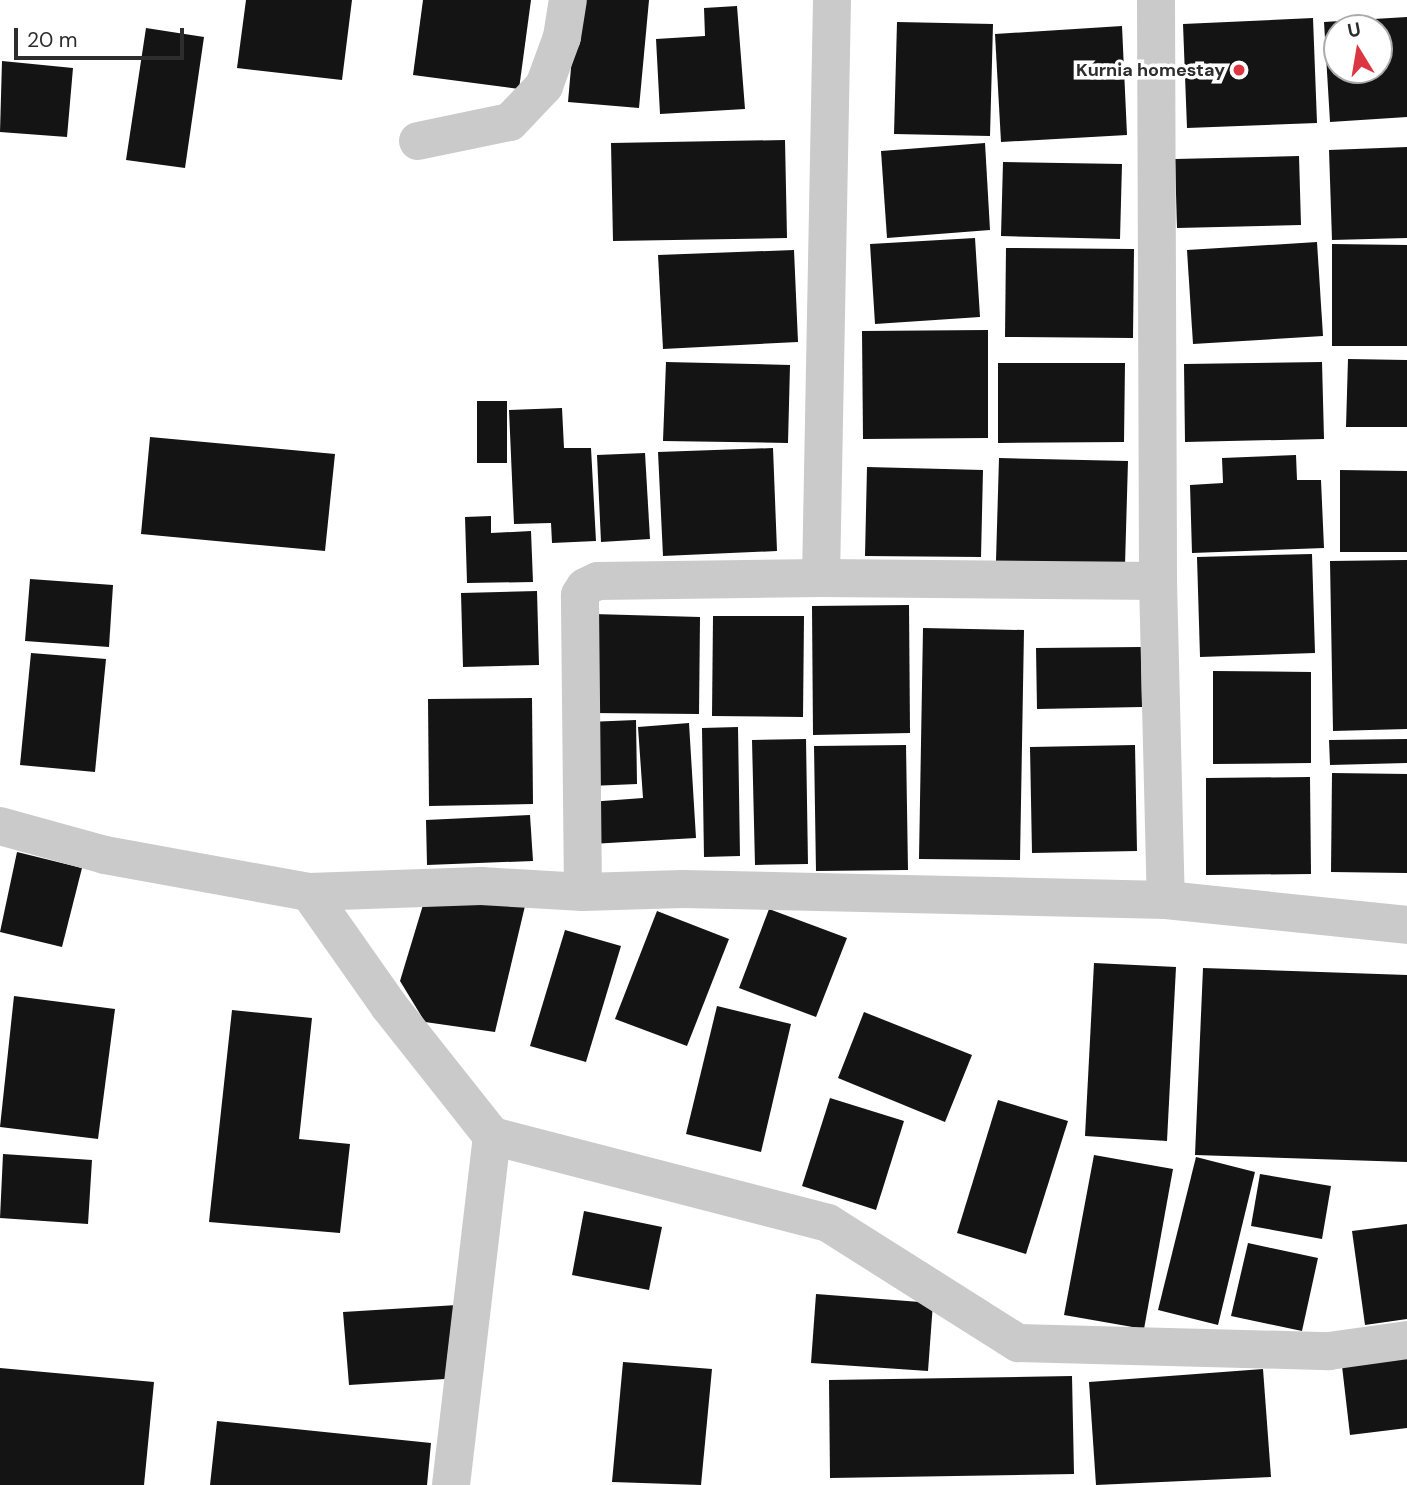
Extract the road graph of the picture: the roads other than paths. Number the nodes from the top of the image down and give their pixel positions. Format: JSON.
{"nodes":[{"id":1,"x":568,"y":0,"type":"edge"},
{"id":2,"x":832,"y":0,"type":"edge"},
{"id":3,"x":1156,"y":0,"type":"edge"},
{"id":4,"x":418,"y":141,"type":"dead end"},
{"id":5,"x":821,"y":578,"type":"junction"},
{"id":6,"x":1158,"y":581,"type":"junction"},
{"id":7,"x":0,"y":826,"type":"edge"},
{"id":8,"x":309,"y":892,"type":"junction"},
{"id":9,"x":583,"y":892,"type":"junction"},
{"id":10,"x":1166,"y":900,"type":"junction"},
{"id":11,"x":1407,"y":925,"type":"edge"},
{"id":12,"x":492,"y":1136,"type":"junction"},
{"id":13,"x":1407,"y":1340,"type":"edge"},
{"id":14,"x":451,"y":1485,"type":"edge"}],
"edges":[{"from":1,"to":4,"type":"street"},
{"from":2,"to":5,"type":"street"},
{"from":3,"to":6,"type":"street"},
{"from":5,"to":6,"type":"street"},
{"from":5,"to":9,"type":"street"},
{"from":6,"to":10,"type":"street"},
{"from":7,"to":8,"type":"street"},
{"from":8,"to":9,"type":"street"},
{"from":8,"to":12,"type":"street"},
{"from":9,"to":10,"type":"street"},
{"from":10,"to":11,"type":"street"},
{"from":12,"to":13,"type":"street"},
{"from":12,"to":14,"type":"street"}]}
